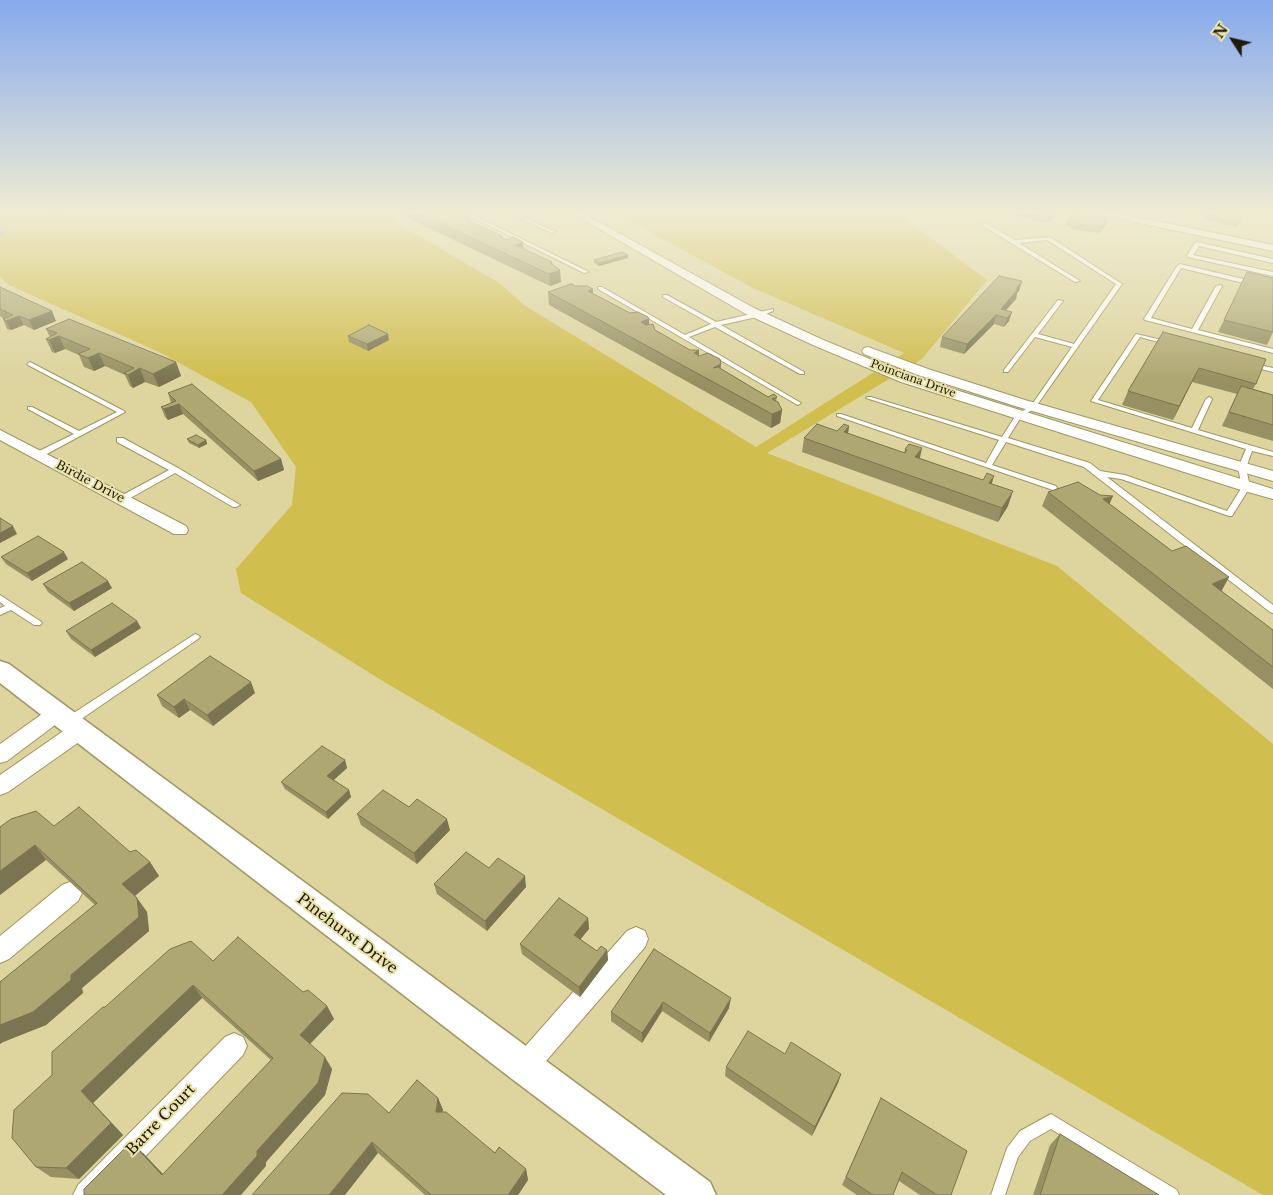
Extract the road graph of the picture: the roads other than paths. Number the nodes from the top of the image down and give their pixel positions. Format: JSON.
{"nodes":[{"id":1,"x":577,"y":268,"type":"edge"},
{"id":2,"x":681,"y":268,"type":"edge"},
{"id":3,"x":688,"y":268,"type":"edge"},
{"id":4,"x":1056,"y":268,"type":"edge"},
{"id":5,"x":1094,"y":268,"type":"edge"},
{"id":6,"x":1179,"y":268,"type":"edge"},
{"id":7,"x":1187,"y":268,"type":"edge"},
{"id":8,"x":1247,"y":268,"type":"edge"},
{"id":9,"x":586,"y":272,"type":"dead end"},
{"id":10,"x":1273,"y":273,"type":"edge"},
{"id":11,"x":1077,"y":281,"type":"dead end"},
{"id":12,"x":1219,"y":286,"type":"dead end"},
{"id":13,"x":600,"y":288,"type":"dead end"},
{"id":14,"x":1273,"y":288,"type":"edge"},
{"id":15,"x":665,"y":296,"type":"dead end"},
{"id":16,"x":1060,"y":301,"type":"dead end"},
{"id":17,"x":765,"y":312,"type":"junction"},
{"id":18,"x":716,"y":324,"type":"junction"},
{"id":19,"x":1194,"y":331,"type":"junction"},
{"id":20,"x":1035,"y":335,"type":"junction"},
{"id":21,"x":684,"y":337,"type":"junction"},
{"id":22,"x":1176,"y":345,"type":"edge"},
{"id":23,"x":1076,"y":346,"type":"junction"},
{"id":24,"x":1273,"y":351,"type":"edge"},
{"id":25,"x":1244,"y":363,"type":"edge"},
{"id":26,"x":30,"y":364,"type":"dead end"},
{"id":27,"x":1273,"y":370,"type":"edge"},
{"id":28,"x":1006,"y":371,"type":"dead end"},
{"id":29,"x":802,"y":373,"type":"dead end"},
{"id":30,"x":869,"y":398,"type":"dead end"},
{"id":31,"x":1209,"y":399,"type":"dead end"},
{"id":32,"x":798,"y":402,"type":"dead end"},
{"id":33,"x":1033,"y":407,"type":"junction"},
{"id":34,"x":30,"y":408,"type":"dead end"},
{"id":35,"x":839,"y":415,"type":"dead end"},
{"id":36,"x":1018,"y":416,"type":"junction"},
{"id":37,"x":1194,"y":431,"type":"junction"},
{"id":38,"x":0,"y":434,"type":"edge"},
{"id":39,"x":80,"y":434,"type":"junction"},
{"id":40,"x":120,"y":440,"type":"dead end"},
{"id":41,"x":1003,"y":440,"type":"junction"},
{"id":42,"x":1250,"y":448,"type":"junction"},
{"id":43,"x":1273,"y":454,"type":"edge"},
{"id":44,"x":38,"y":455,"type":"junction"},
{"id":45,"x":988,"y":465,"type":"junction"},
{"id":46,"x":1242,"y":468,"type":"junction"},
{"id":47,"x":175,"y":470,"type":"junction"},
{"id":48,"x":1097,"y":473,"type":"junction"},
{"id":49,"x":1273,"y":476,"type":"edge"},
{"id":50,"x":1246,"y":487,"type":"junction"},
{"id":51,"x":1053,"y":488,"type":"edge"},
{"id":52,"x":1273,"y":494,"type":"edge"},
{"id":53,"x":122,"y":500,"type":"junction"},
{"id":54,"x":236,"y":505,"type":"dead end"},
{"id":55,"x":180,"y":530,"type":"dead end"},
{"id":56,"x":0,"y":598,"type":"edge"},
{"id":57,"x":11,"y":606,"type":"junction"},
{"id":58,"x":1273,"y":610,"type":"edge"},
{"id":59,"x":0,"y":612,"type":"edge"},
{"id":60,"x":37,"y":623,"type":"dead end"},
{"id":61,"x":195,"y":637,"type":"dead end"},
{"id":62,"x":0,"y":670,"type":"edge"},
{"id":63,"x":67,"y":723,"type":"junction"},
{"id":64,"x":0,"y":755,"type":"edge"},
{"id":65,"x":0,"y":786,"type":"edge"},
{"id":66,"x":70,"y":893,"type":"edge"},
{"id":67,"x":636,"y":939,"type":"dead end"},
{"id":68,"x":0,"y":951,"type":"edge"},
{"id":69,"x":234,"y":1046,"type":"dead end"},
{"id":70,"x":524,"y":1067,"type":"junction"},
{"id":71,"x":88,"y":1195,"type":"edge"},
{"id":72,"x":697,"y":1195,"type":"edge"},
{"id":73,"x":998,"y":1195,"type":"edge"},
{"id":74,"x":1172,"y":1195,"type":"edge"}],
"edges":[{"from":1,"to":9,"type":"lane"},
{"from":2,"to":17,"type":"street","name":"Poinciana Drive"},
{"from":3,"to":17,"type":"street","name":"Poinciana Drive"},
{"from":4,"to":11,"type":"lane"},
{"from":5,"to":23,"type":"lane"},
{"from":6,"to":19,"type":"lane"},
{"from":7,"to":14,"type":"lane"},
{"from":8,"to":10,"type":"lane"},
{"from":12,"to":19,"type":"lane"},
{"from":13,"to":21,"type":"lane"},
{"from":15,"to":18,"type":"lane"},
{"from":16,"to":20,"type":"lane"},
{"from":17,"to":18,"type":"lane"},
{"from":17,"to":33,"type":"street","name":"Poinciana Drive"},
{"from":17,"to":36,"type":"street","name":"Poinciana Drive"},
{"from":18,"to":21,"type":"lane"},
{"from":18,"to":29,"type":"lane"},
{"from":19,"to":24,"type":"lane"},
{"from":20,"to":23,"type":"lane"},
{"from":20,"to":28,"type":"lane"},
{"from":21,"to":32,"type":"lane"},
{"from":22,"to":37,"type":"lane"},
{"from":23,"to":33,"type":"lane"},
{"from":25,"to":27,"type":"lane"},
{"from":26,"to":39,"type":"lane"},
{"from":30,"to":41,"type":"lane"},
{"from":31,"to":37,"type":"lane"},
{"from":33,"to":36,"type":"lane"},
{"from":33,"to":46,"type":"street","name":"Poinciana Drive"},
{"from":34,"to":39,"type":"lane"},
{"from":35,"to":45,"type":"lane"},
{"from":36,"to":41,"type":"lane"},
{"from":36,"to":50,"type":"street","name":"Poinciana Drive"},
{"from":37,"to":42,"type":"lane"},
{"from":38,"to":44,"type":"street","name":"Birdie Drive"},
{"from":39,"to":44,"type":"lane"},
{"from":40,"to":47,"type":"lane"},
{"from":41,"to":45,"type":"lane"},
{"from":41,"to":48,"type":"lane"},
{"from":42,"to":43,"type":"lane"},
{"from":42,"to":46,"type":"lane"},
{"from":44,"to":53,"type":"street","name":"Birdie Drive"},
{"from":45,"to":51,"type":"lane"},
{"from":46,"to":49,"type":"street","name":"Poinciana Drive"},
{"from":46,"to":50,"type":"lane"},
{"from":47,"to":53,"type":"lane"},
{"from":47,"to":54,"type":"lane"},
{"from":48,"to":50,"type":"lane"},
{"from":48,"to":58,"type":"lane"},
{"from":50,"to":52,"type":"street","name":"Poinciana Drive"},
{"from":53,"to":55,"type":"street","name":"Birdie Drive"},
{"from":56,"to":57,"type":"lane"},
{"from":57,"to":59,"type":"lane"},
{"from":57,"to":60,"type":"lane"},
{"from":61,"to":63,"type":"lane"},
{"from":62,"to":63,"type":"street","name":"Pinehurst Drive"},
{"from":63,"to":64,"type":"street"},
{"from":63,"to":65,"type":"street"},
{"from":63,"to":70,"type":"street","name":"Pinehurst Drive"},
{"from":66,"to":68,"type":"street"},
{"from":67,"to":70,"type":"street"},
{"from":69,"to":71,"type":"street","name":"Barre Court"},
{"from":70,"to":72,"type":"street","name":"Pinehurst Drive"},
{"from":73,"to":74,"type":"lane"}]}
